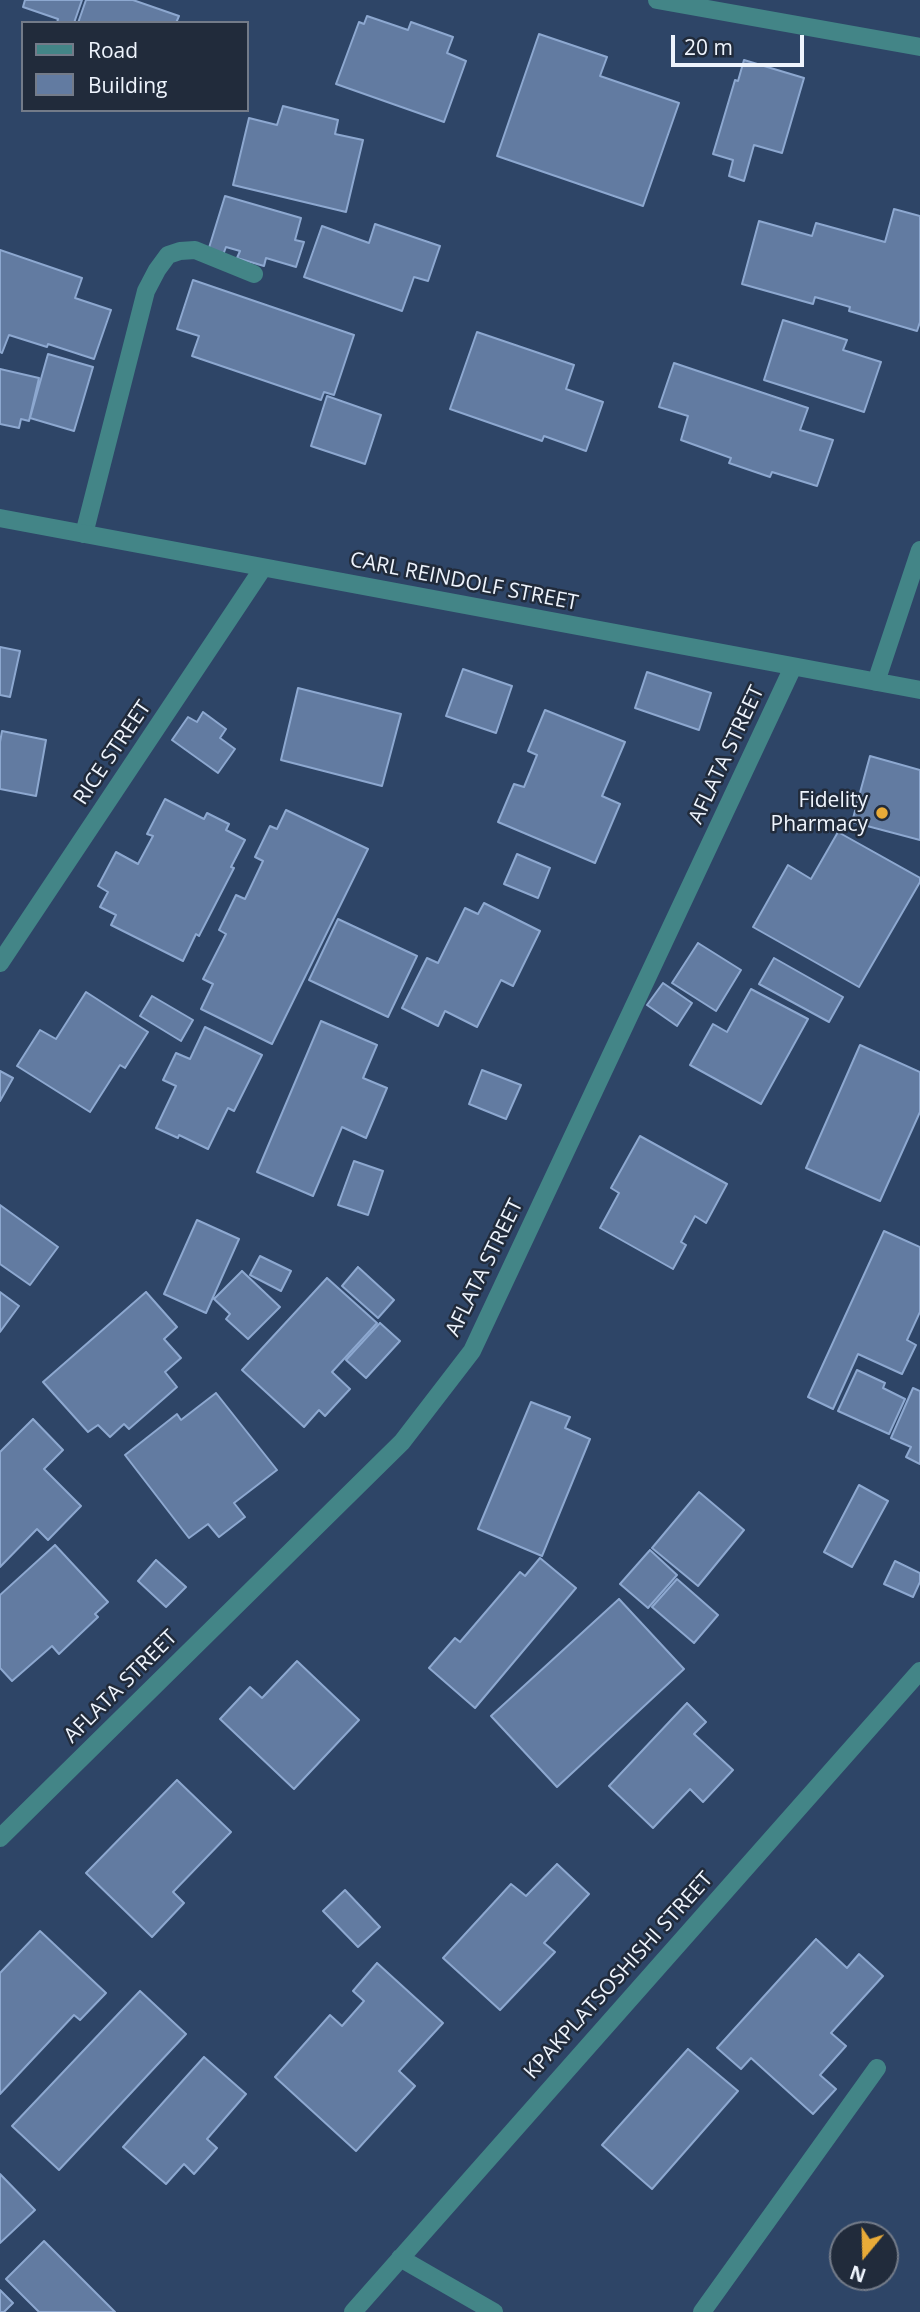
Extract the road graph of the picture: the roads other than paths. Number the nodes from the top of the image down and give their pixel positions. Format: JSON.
{"nodes":[{"id":1,"x":657,"y":0,"type":"edge"},
{"id":2,"x":920,"y":47,"type":"edge"},
{"id":3,"x":254,"y":274,"type":"dead end"},
{"id":4,"x":0,"y":518,"type":"edge"},
{"id":5,"x":84,"y":534,"type":"junction"},
{"id":6,"x":920,"y":550,"type":"edge"},
{"id":7,"x":263,"y":568,"type":"junction"},
{"id":8,"x":793,"y":667,"type":"junction"},
{"id":9,"x":876,"y":682,"type":"junction"},
{"id":10,"x":920,"y":690,"type":"edge"},
{"id":11,"x":0,"y":963,"type":"edge"},
{"id":12,"x":920,"y":1671,"type":"edge"},
{"id":13,"x":0,"y":1838,"type":"edge"},
{"id":14,"x":877,"y":2068,"type":"dead end"},
{"id":15,"x":400,"y":2258,"type":"junction"},
{"id":16,"x":353,"y":2312,"type":"edge"},
{"id":17,"x":494,"y":2312,"type":"edge"},
{"id":18,"x":702,"y":2312,"type":"edge"}],
"edges":[{"from":1,"to":2,"type":"street"},
{"from":3,"to":5,"type":"street"},
{"from":4,"to":5,"type":"street","name":"CARL REINDOLF STREET"},
{"from":5,"to":7,"type":"street","name":"CARL REINDOLF STREET"},
{"from":6,"to":9,"type":"street"},
{"from":7,"to":8,"type":"street","name":"CARL REINDOLF STREET"},
{"from":7,"to":11,"type":"street","name":"RICE STREET"},
{"from":8,"to":9,"type":"street","name":"CARL REINDOLF STREET"},
{"from":8,"to":13,"type":"street","name":"AFLATA STREET"},
{"from":9,"to":10,"type":"street","name":"CARL REINDOLF STREET"},
{"from":12,"to":15,"type":"street","name":"KPAKPLATSOSHISHI STREET"},
{"from":14,"to":18,"type":"street"},
{"from":15,"to":16,"type":"street","name":"KPAKPLATSOSHISHI STREET"},
{"from":15,"to":17,"type":"street"}]}
